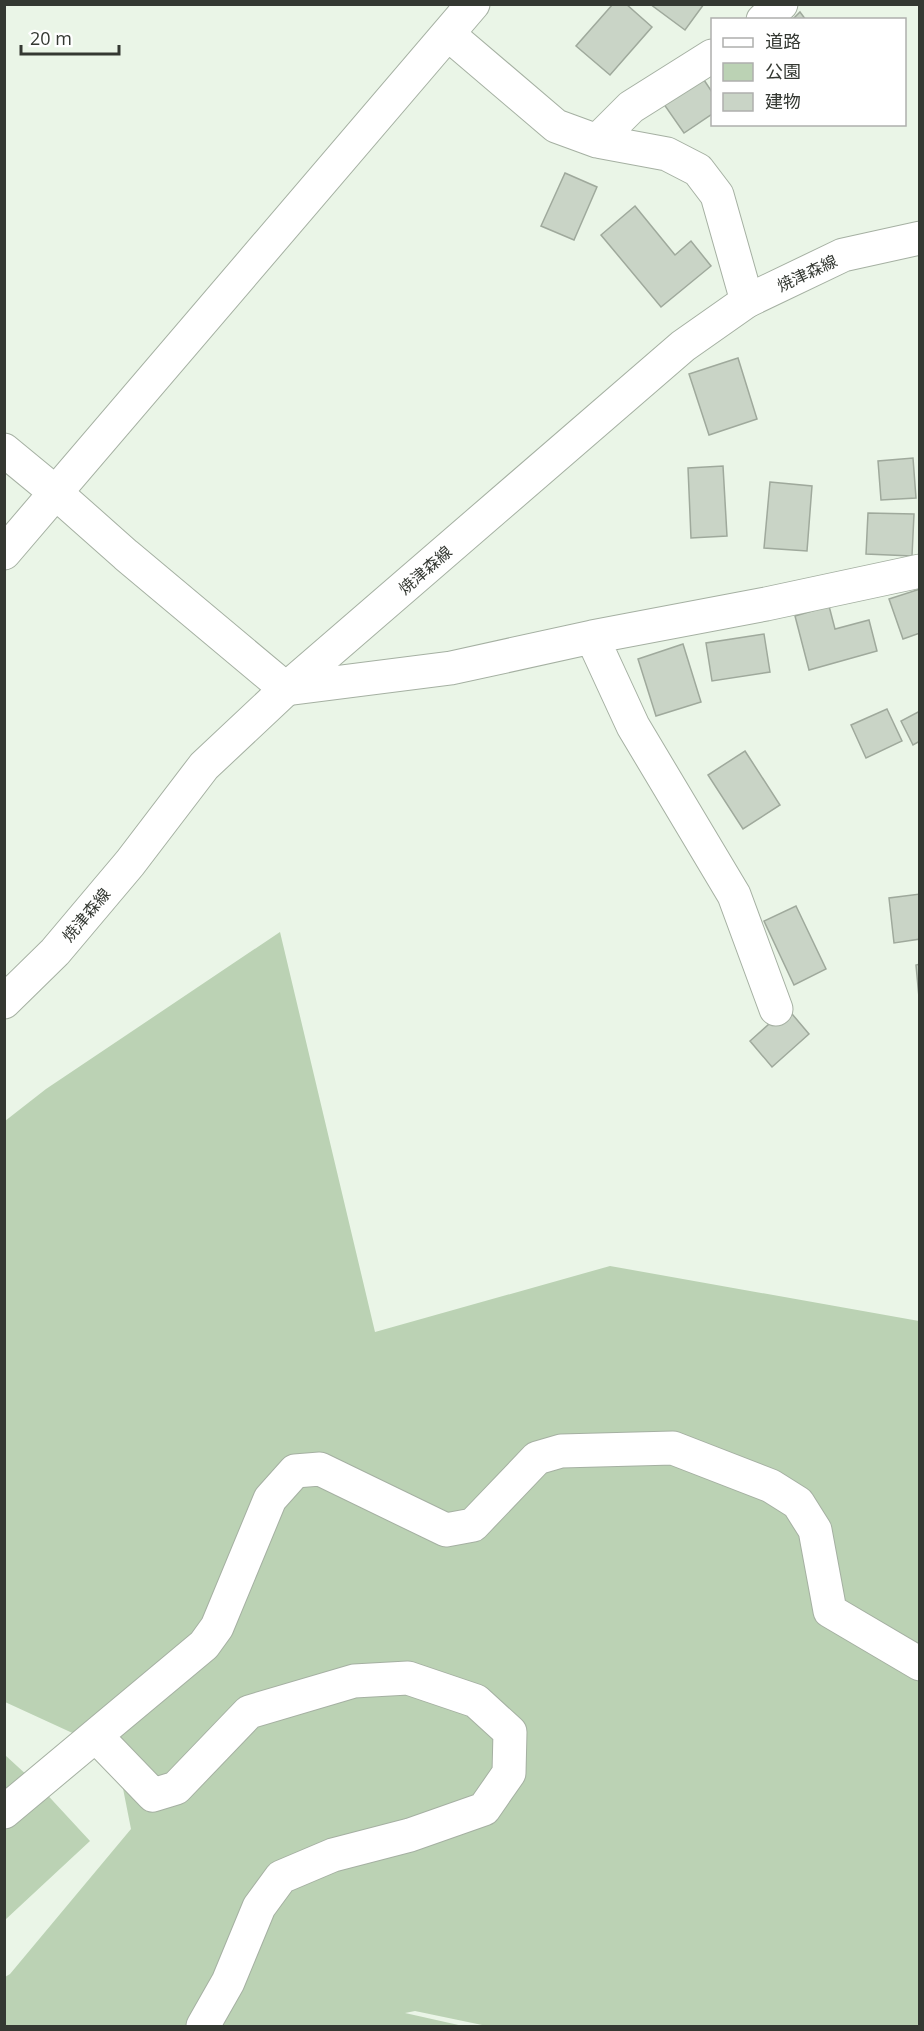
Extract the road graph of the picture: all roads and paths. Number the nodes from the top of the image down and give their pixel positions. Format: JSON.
{"nodes":[{"id":1,"x":473,"y":4,"type":"edge"},
{"id":2,"x":781,"y":4,"type":"edge"},
{"id":3,"x":765,"y":18,"type":"edge"},
{"id":4,"x":448,"y":34,"type":"junction"},
{"id":5,"x":711,"y":57,"type":"edge"},
{"id":6,"x":597,"y":141,"type":"junction"},
{"id":7,"x":920,"y":238,"type":"edge"},
{"id":8,"x":747,"y":301,"type":"junction"},
{"id":9,"x":4,"y":450,"type":"edge"},
{"id":10,"x":56,"y":492,"type":"junction"},
{"id":11,"x":4,"y":553,"type":"edge"},
{"id":12,"x":920,"y":571,"type":"edge"},
{"id":13,"x":592,"y":637,"type":"junction"},
{"id":14,"x":286,"y":689,"type":"junction"},
{"id":15,"x":4,"y":1002,"type":"edge"},
{"id":16,"x":776,"y":1009,"type":"dead end"},
{"id":17,"x":920,"y":1664,"type":"edge"},
{"id":18,"x":96,"y":1736,"type":"junction"},
{"id":19,"x":4,"y":1812,"type":"edge"},
{"id":20,"x":203,"y":2026,"type":"edge"}],
"edges":[{"from":1,"to":4,"type":"street"},
{"from":2,"to":3,"type":"street"},
{"from":4,"to":6,"type":"street"},
{"from":4,"to":10,"type":"street"},
{"from":5,"to":6,"type":"street"},
{"from":6,"to":8,"type":"street"},
{"from":7,"to":8,"type":"street","name":"焼津森線"},
{"from":8,"to":14,"type":"street","name":"焼津森線"},
{"from":9,"to":10,"type":"street"},
{"from":10,"to":11,"type":"street"},
{"from":10,"to":14,"type":"street"},
{"from":12,"to":13,"type":"street"},
{"from":13,"to":14,"type":"street"},
{"from":13,"to":16,"type":"street"},
{"from":14,"to":15,"type":"street","name":"焼津森線"},
{"from":17,"to":18,"type":"street"},
{"from":18,"to":19,"type":"street"},
{"from":18,"to":20,"type":"street"}]}
